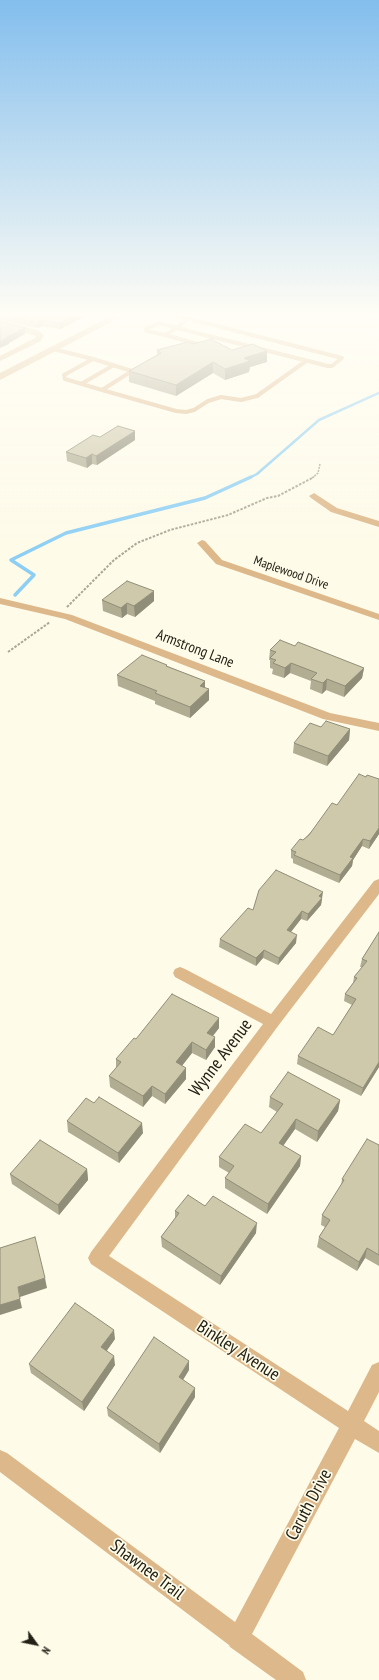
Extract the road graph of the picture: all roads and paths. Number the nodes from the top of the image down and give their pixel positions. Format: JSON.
{"nodes":[{"id":1,"x":118,"y":394,"type":"edge"},
{"id":2,"x":259,"y":394,"type":"edge"},
{"id":3,"x":320,"y":464,"type":"dead end"},
{"id":4,"x":314,"y":496,"type":"dead end"},
{"id":5,"x":379,"y":524,"type":"edge"},
{"id":6,"x":202,"y":543,"type":"dead end"},
{"id":7,"x":0,"y":601,"type":"edge"},
{"id":8,"x":59,"y":614,"type":"junction"},
{"id":9,"x":379,"y":617,"type":"edge"},
{"id":10,"x":8,"y":652,"type":"dead end"},
{"id":11,"x":379,"y":727,"type":"edge"},
{"id":12,"x":379,"y":884,"type":"edge"},
{"id":13,"x":180,"y":973,"type":"dead end"},
{"id":14,"x":273,"y":1022,"type":"junction"},
{"id":15,"x":97,"y":1258,"type":"joint"},
{"id":16,"x":379,"y":1372,"type":"edge"},
{"id":17,"x":351,"y":1425,"type":"junction"},
{"id":18,"x":379,"y":1443,"type":"edge"},
{"id":19,"x":0,"y":1460,"type":"edge"},
{"id":20,"x":238,"y":1639,"type":"junction"},
{"id":21,"x":295,"y":1680,"type":"edge"}],
"edges":[{"from":1,"to":2,"type":"lane"},
{"from":3,"to":8,"type":"path"},
{"from":4,"to":5,"type":"street"},
{"from":6,"to":9,"type":"street","name":"Maplewood Drive"},
{"from":7,"to":8,"type":"street","name":"Armstrong Lane"},
{"from":8,"to":10,"type":"path"},
{"from":8,"to":11,"type":"street","name":"Armstrong Lane"},
{"from":12,"to":14,"type":"street","name":"Wynne Avenue"},
{"from":13,"to":14,"type":"street"},
{"from":14,"to":15,"type":"street","name":"Wynne Avenue"},
{"from":15,"to":17,"type":"street","name":"Binkley Avenue"},
{"from":16,"to":17,"type":"street","name":"Caruth Drive"},
{"from":17,"to":18,"type":"street","name":"Binkley Avenue"},
{"from":17,"to":20,"type":"street","name":"Caruth Drive"},
{"from":19,"to":20,"type":"street","name":"Shawnee Trail"},
{"from":20,"to":21,"type":"street","name":"Shawnee Trail"}]}
